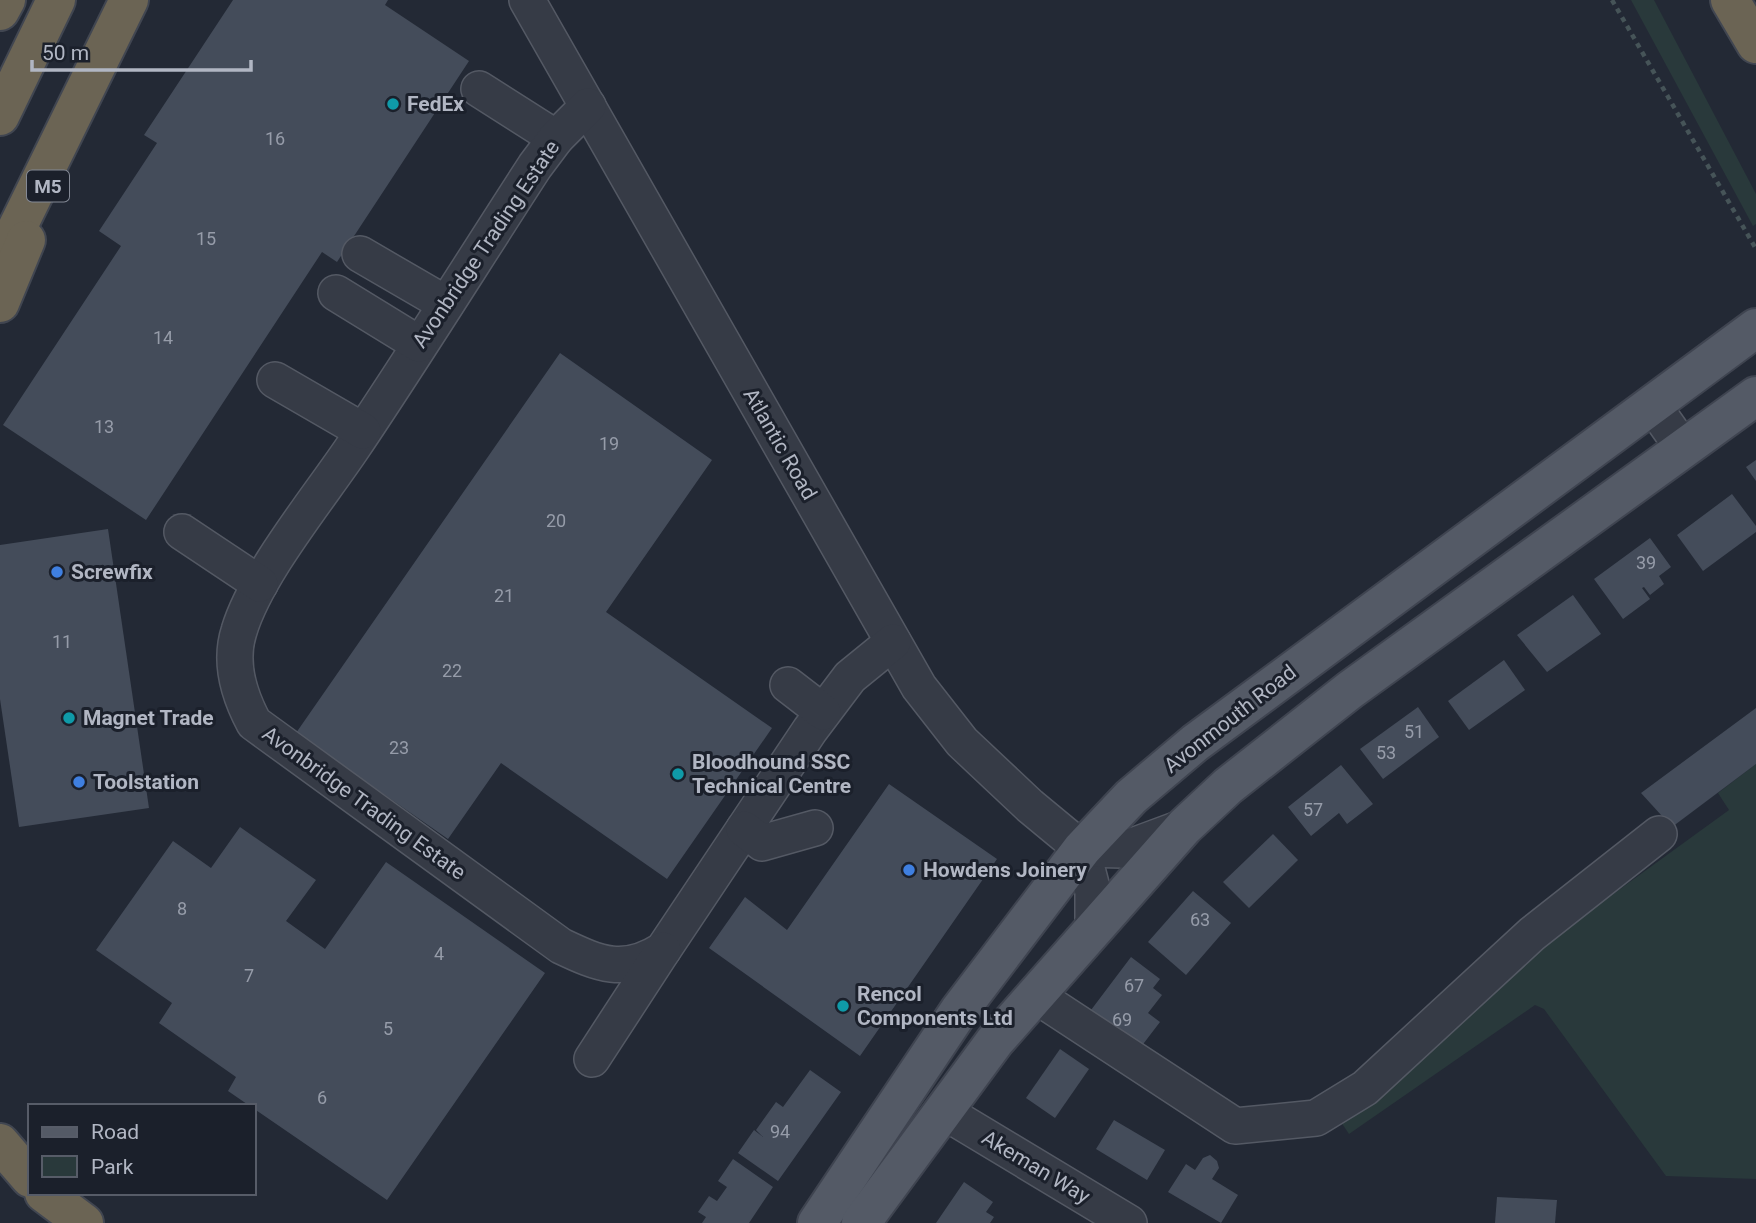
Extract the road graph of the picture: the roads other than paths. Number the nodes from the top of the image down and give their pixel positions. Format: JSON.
{"nodes":[{"id":1,"x":6,"y":0,"type":"edge"},
{"id":2,"x":56,"y":0,"type":"edge"},
{"id":3,"x":129,"y":0,"type":"edge"},
{"id":4,"x":527,"y":0,"type":"edge"},
{"id":5,"x":1730,"y":0,"type":"edge"},
{"id":6,"x":0,"y":10,"type":"edge"},
{"id":7,"x":1756,"y":44,"type":"edge"},
{"id":8,"x":96,"y":70,"type":"junction"},
{"id":9,"x":479,"y":89,"type":"dead end"},
{"id":10,"x":588,"y":106,"type":"junction"},
{"id":11,"x":0,"y":116,"type":"edge"},
{"id":12,"x":550,"y":133,"type":"junction"},
{"id":13,"x":360,"y":254,"type":"dead end"},
{"id":14,"x":0,"y":263,"type":"edge"},
{"id":15,"x":336,"y":293,"type":"dead end"},
{"id":16,"x":0,"y":303,"type":"edge"},
{"id":17,"x":446,"y":304,"type":"junction"},
{"id":18,"x":1756,"y":328,"type":"edge"},
{"id":19,"x":419,"y":344,"type":"junction"},
{"id":20,"x":275,"y":380,"type":"dead end"},
{"id":21,"x":1756,"y":396,"type":"edge"},
{"id":22,"x":1652,"y":404,"type":"junction"},
{"id":23,"x":363,"y":432,"type":"junction"},
{"id":24,"x":1684,"y":449,"type":"junction"},
{"id":25,"x":182,"y":532,"type":"dead end"},
{"id":26,"x":260,"y":584,"type":"junction"},
{"id":27,"x":893,"y":642,"type":"junction"},
{"id":28,"x":788,"y":685,"type":"dead end"},
{"id":29,"x":823,"y":712,"type":"junction"},
{"id":30,"x":1184,"y":827,"type":"junction"},
{"id":31,"x":815,"y":828,"type":"dead end"},
{"id":32,"x":744,"y":829,"type":"junction"},
{"id":33,"x":1659,"y":834,"type":"dead end"},
{"id":34,"x":1082,"y":849,"type":"junction"},
{"id":35,"x":1093,"y":930,"type":"junction"},
{"id":36,"x":663,"y":950,"type":"junction"},
{"id":37,"x":1035,"y":995,"type":"junction"},
{"id":38,"x":593,"y":1059,"type":"dead end"},
{"id":39,"x":943,"y":1111,"type":"junction"},
{"id":40,"x":0,"y":1143,"type":"edge"},
{"id":41,"x":28,"y":1176,"type":"edge"},
{"id":42,"x":47,"y":1195,"type":"edge"},
{"id":43,"x":84,"y":1223,"type":"edge"},
{"id":44,"x":817,"y":1223,"type":"edge"},
{"id":45,"x":860,"y":1223,"type":"edge"},
{"id":46,"x":1129,"y":1223,"type":"edge"}],
"edges":[{"from":1,"to":6,"type":"highway"},
{"from":2,"to":11,"type":"highway"},
{"from":3,"to":8,"type":"highway","number":"M5"},
{"from":4,"to":10,"type":"street","name":"Atlantic Road"},
{"from":5,"to":7,"type":"highway"},
{"from":8,"to":14,"type":"highway","number":"M5"},
{"from":8,"to":16,"type":"highway","number":"M5"},
{"from":9,"to":12,"type":"street"},
{"from":10,"to":12,"type":"street","name":"Avonbridge Trading Estate"},
{"from":10,"to":27,"type":"street","name":"Atlantic Road"},
{"from":12,"to":17,"type":"street","name":"Avonbridge Trading Estate"},
{"from":13,"to":17,"type":"street"},
{"from":15,"to":19,"type":"street"},
{"from":17,"to":19,"type":"street","name":"Avonbridge Trading Estate"},
{"from":18,"to":22,"type":"main road","name":"Avonmouth Road"},
{"from":19,"to":23,"type":"street","name":"Avonbridge Trading Estate"},
{"from":20,"to":23,"type":"street"},
{"from":21,"to":24,"type":"main road"},
{"from":22,"to":24,"type":"street"},
{"from":22,"to":34,"type":"main road","name":"Avonmouth Road"},
{"from":23,"to":26,"type":"street","name":"Avonbridge Trading Estate"},
{"from":24,"to":30,"type":"main road"},
{"from":25,"to":26,"type":"street"},
{"from":26,"to":36,"type":"street","name":"Avonbridge Trading Estate"},
{"from":27,"to":29,"type":"street"},
{"from":27,"to":34,"type":"street","name":"Atlantic Road"},
{"from":28,"to":29,"type":"street"},
{"from":29,"to":32,"type":"street"},
{"from":30,"to":34,"type":"street"},
{"from":30,"to":35,"type":"main road"},
{"from":31,"to":32,"type":"street"},
{"from":32,"to":36,"type":"street"},
{"from":33,"to":37,"type":"street"},
{"from":34,"to":35,"type":"street"},
{"from":34,"to":44,"type":"main road","name":"Avonmouth Road"},
{"from":35,"to":37,"type":"main road"},
{"from":36,"to":38,"type":"street"},
{"from":37,"to":39,"type":"main road"},
{"from":39,"to":45,"type":"main road"},
{"from":39,"to":46,"type":"street","name":"Akeman Way"},
{"from":40,"to":41,"type":"highway"},
{"from":42,"to":43,"type":"highway"}]}
